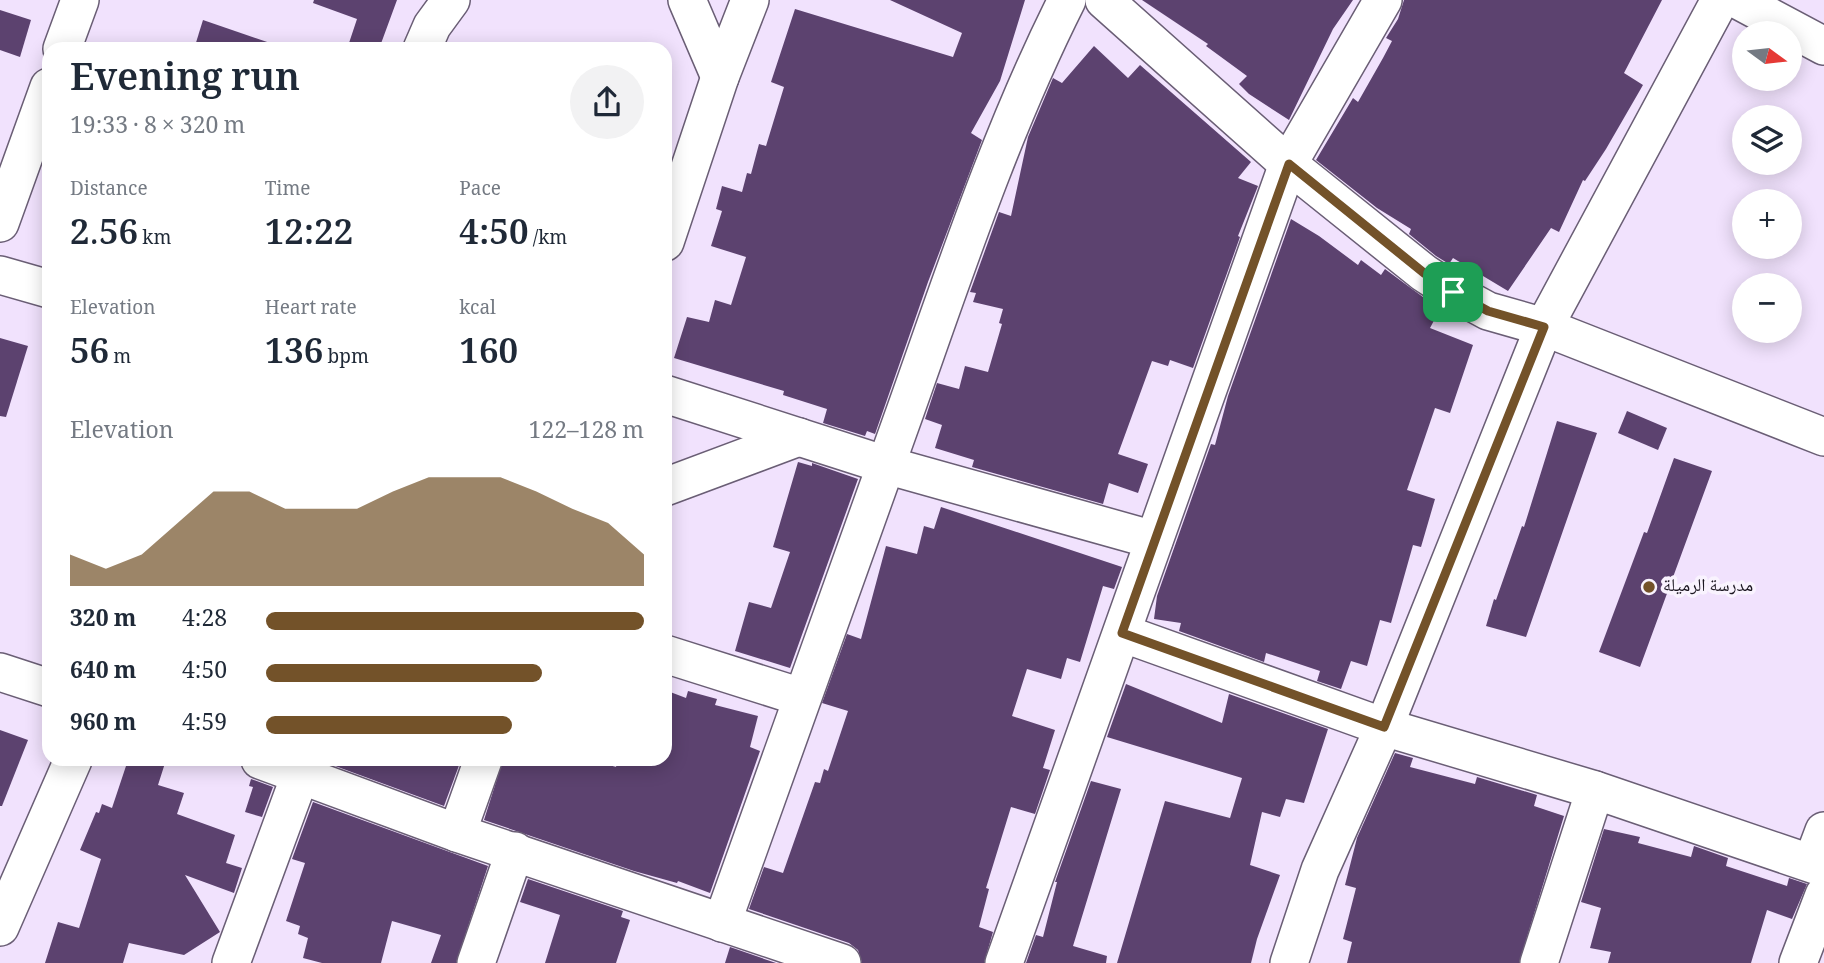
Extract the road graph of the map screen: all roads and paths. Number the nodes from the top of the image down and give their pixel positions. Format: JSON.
{"nodes":[{"id":1,"x":80,"y":0,"type":"edge"},
{"id":2,"x":451,"y":0,"type":"edge"},
{"id":3,"x":687,"y":0,"type":"edge"},
{"id":4,"x":750,"y":0,"type":"edge"},
{"id":5,"x":1067,"y":0,"type":"edge"},
{"id":6,"x":1104,"y":0,"type":"edge"},
{"id":7,"x":1383,"y":0,"type":"edge"},
{"id":8,"x":1720,"y":0,"type":"edge"},
{"id":9,"x":1738,"y":0,"type":"edge"},
{"id":10,"x":65,"y":42,"type":"edge"},
{"id":11,"x":425,"y":42,"type":"edge"},
{"id":12,"x":1824,"y":46,"type":"edge"},
{"id":13,"x":720,"y":76,"type":"junction"},
{"id":14,"x":42,"y":98,"type":"edge"},
{"id":15,"x":15,"y":139,"type":"edge"},
{"id":16,"x":1289,"y":164,"type":"junction"},
{"id":17,"x":672,"y":221,"type":"edge"},
{"id":18,"x":0,"y":223,"type":"edge"},
{"id":19,"x":0,"y":275,"type":"edge"},
{"id":20,"x":42,"y":287,"type":"edge"},
{"id":21,"x":1544,"y":327,"type":"junction"},
{"id":22,"x":672,"y":396,"type":"edge"},
{"id":23,"x":799,"y":437,"type":"junction"},
{"id":24,"x":1824,"y":438,"type":"edge"},
{"id":25,"x":886,"y":465,"type":"junction"},
{"id":26,"x":672,"y":484,"type":"edge"},
{"id":27,"x":1154,"y":540,"type":"junction"},
{"id":28,"x":1122,"y":633,"type":"junction"},
{"id":29,"x":672,"y":656,"type":"edge"},
{"id":30,"x":0,"y":672,"type":"edge"},
{"id":31,"x":42,"y":686,"type":"edge"},
{"id":32,"x":801,"y":697,"type":"junction"},
{"id":33,"x":1384,"y":727,"type":"junction"},
{"id":34,"x":70,"y":766,"type":"edge"},
{"id":35,"x":278,"y":766,"type":"edge"},
{"id":36,"x":481,"y":766,"type":"edge"},
{"id":37,"x":301,"y":774,"type":"junction"},
{"id":38,"x":1595,"y":790,"type":"junction"},
{"id":39,"x":457,"y":832,"type":"junction"},
{"id":40,"x":515,"y":851,"type":"junction"},
{"id":41,"x":1821,"y":864,"type":"edge"},
{"id":42,"x":722,"y":923,"type":"junction"},
{"id":43,"x":0,"y":927,"type":"edge"},
{"id":44,"x":231,"y":963,"type":"edge"},
{"id":45,"x":476,"y":963,"type":"edge"},
{"id":46,"x":842,"y":963,"type":"edge"},
{"id":47,"x":1004,"y":963,"type":"edge"},
{"id":48,"x":1289,"y":963,"type":"edge"},
{"id":49,"x":1539,"y":963,"type":"edge"},
{"id":50,"x":1798,"y":963,"type":"edge"}],
"edges":[{"from":1,"to":10,"type":"street"},
{"from":2,"to":11,"type":"street"},
{"from":3,"to":13,"type":"street"},
{"from":4,"to":13,"type":"street"},
{"from":5,"to":25,"type":"street"},
{"from":6,"to":16,"type":"street"},
{"from":7,"to":16,"type":"street"},
{"from":8,"to":21,"type":"street"},
{"from":9,"to":12,"type":"street"},
{"from":13,"to":17,"type":"street"},
{"from":14,"to":15,"type":"street"},
{"from":15,"to":18,"type":"street"},
{"from":16,"to":21,"type":"street"},
{"from":16,"to":27,"type":"street"},
{"from":19,"to":20,"type":"street"},
{"from":21,"to":24,"type":"street"},
{"from":21,"to":33,"type":"street"},
{"from":22,"to":23,"type":"street"},
{"from":23,"to":25,"type":"street"},
{"from":23,"to":26,"type":"street"},
{"from":25,"to":27,"type":"street"},
{"from":25,"to":32,"type":"street"},
{"from":27,"to":28,"type":"street"},
{"from":28,"to":33,"type":"street"},
{"from":28,"to":47,"type":"street"},
{"from":29,"to":32,"type":"street"},
{"from":30,"to":31,"type":"street"},
{"from":32,"to":42,"type":"street"},
{"from":33,"to":38,"type":"street"},
{"from":33,"to":48,"type":"street"},
{"from":34,"to":43,"type":"street"},
{"from":35,"to":37,"type":"street"},
{"from":36,"to":39,"type":"street"},
{"from":37,"to":39,"type":"street"},
{"from":37,"to":44,"type":"street"},
{"from":38,"to":41,"type":"street"},
{"from":38,"to":49,"type":"street"},
{"from":39,"to":40,"type":"street"},
{"from":40,"to":42,"type":"street"},
{"from":40,"to":45,"type":"street"},
{"from":41,"to":50,"type":"street"},
{"from":42,"to":46,"type":"street"}]}
